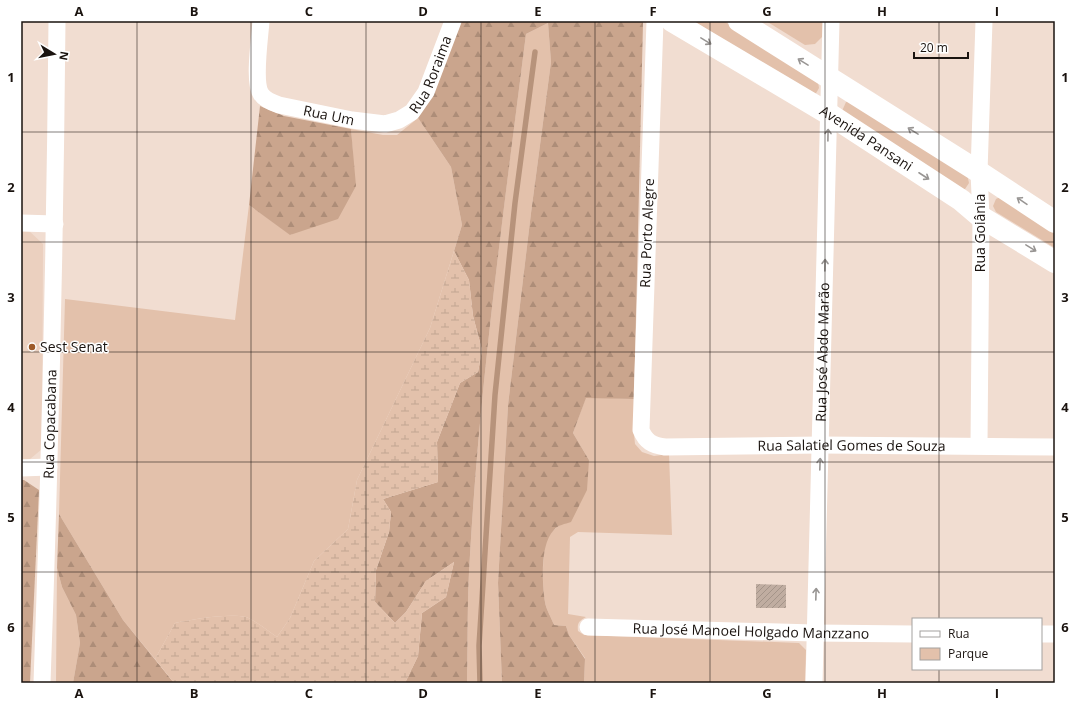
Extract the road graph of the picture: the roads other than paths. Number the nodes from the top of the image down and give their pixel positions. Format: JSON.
{"nodes":[{"id":1,"x":57,"y":21,"type":"edge"},
{"id":2,"x":261,"y":21,"type":"edge"},
{"id":3,"x":453,"y":21,"type":"edge"},
{"id":4,"x":655,"y":21,"type":"edge"},
{"id":5,"x":672,"y":21,"type":"edge"},
{"id":6,"x":739,"y":21,"type":"edge"},
{"id":7,"x":831,"y":21,"type":"edge"},
{"id":8,"x":984,"y":21,"type":"edge"},
{"id":9,"x":829,"y":79,"type":"junction"},
{"id":10,"x":829,"y":114,"type":"junction"},
{"id":11,"x":399,"y":120,"type":"joint"},
{"id":12,"x":979,"y":172,"type":"junction"},
{"id":13,"x":981,"y":218,"type":"junction"},
{"id":14,"x":1055,"y":222,"type":"edge"},
{"id":15,"x":21,"y":223,"type":"edge"},
{"id":16,"x":55,"y":224,"type":"junction"},
{"id":17,"x":1055,"y":262,"type":"edge"},
{"id":18,"x":648,"y":443,"type":"joint"},
{"id":19,"x":821,"y":444,"type":"junction"},
{"id":20,"x":979,"y":445,"type":"junction"},
{"id":21,"x":1055,"y":447,"type":"edge"},
{"id":22,"x":49,"y":467,"type":"junction"},
{"id":23,"x":21,"y":468,"type":"edge"},
{"id":24,"x":588,"y":628,"type":"dead end"},
{"id":25,"x":814,"y":633,"type":"junction"},
{"id":26,"x":912,"y":634,"type":"edge"},
{"id":27,"x":1042,"y":634,"type":"edge"},
{"id":28,"x":1055,"y":634,"type":"edge"},
{"id":29,"x":42,"y":683,"type":"edge"},
{"id":30,"x":814,"y":683,"type":"edge"}],
"edges":[{"from":1,"to":16,"type":"street","name":"Rua Copacabana"},
{"from":2,"to":11,"type":"street","name":"Rua Um"},
{"from":3,"to":11,"type":"street","name":"Rua Roraima"},
{"from":4,"to":18,"type":"street","name":"Rua Porto Alegre"},
{"from":5,"to":10,"type":"main road","name":"Avenida Pansani","one_way":true},
{"from":9,"to":6,"type":"main road","one_way":true},
{"from":7,"to":9,"type":"street","name":"Rua José Abdo Marão"},
{"from":8,"to":12,"type":"street","name":"Rua Goiânia"},
{"from":9,"to":10,"type":"street","name":"Rua José Abdo Marão"},
{"from":12,"to":9,"type":"main road","one_way":true},
{"from":10,"to":13,"type":"main road","name":"Avenida Pansani","one_way":true},
{"from":19,"to":10,"type":"street","name":"Rua José Abdo Marão","one_way":true},
{"from":12,"to":13,"type":"street","name":"Rua Goiânia"},
{"from":14,"to":12,"type":"main road","one_way":true},
{"from":13,"to":17,"type":"main road","name":"Avenida Pansani","one_way":true},
{"from":13,"to":20,"type":"street","name":"Rua Goiânia"},
{"from":15,"to":16,"type":"street"},
{"from":16,"to":22,"type":"street","name":"Rua Copacabana"},
{"from":18,"to":19,"type":"street","name":"Rua Salatiel Gomes de Souza"},
{"from":19,"to":20,"type":"street","name":"Rua Salatiel Gomes de Souza"},
{"from":25,"to":19,"type":"street","name":"Rua José Abdo Marão","one_way":true},
{"from":20,"to":21,"type":"street","name":"Rua Salatiel Gomes de Souza"},
{"from":22,"to":23,"type":"street"},
{"from":22,"to":29,"type":"street","name":"Rua Copacabana"},
{"from":24,"to":25,"type":"street","name":"Rua José Manoel Holgado Manzzano"},
{"from":25,"to":26,"type":"street","name":"Rua José Manoel Holgado Manzzano"},
{"from":25,"to":30,"type":"street","name":"Rua José Abdo Marão"},
{"from":27,"to":28,"type":"street"}]}
